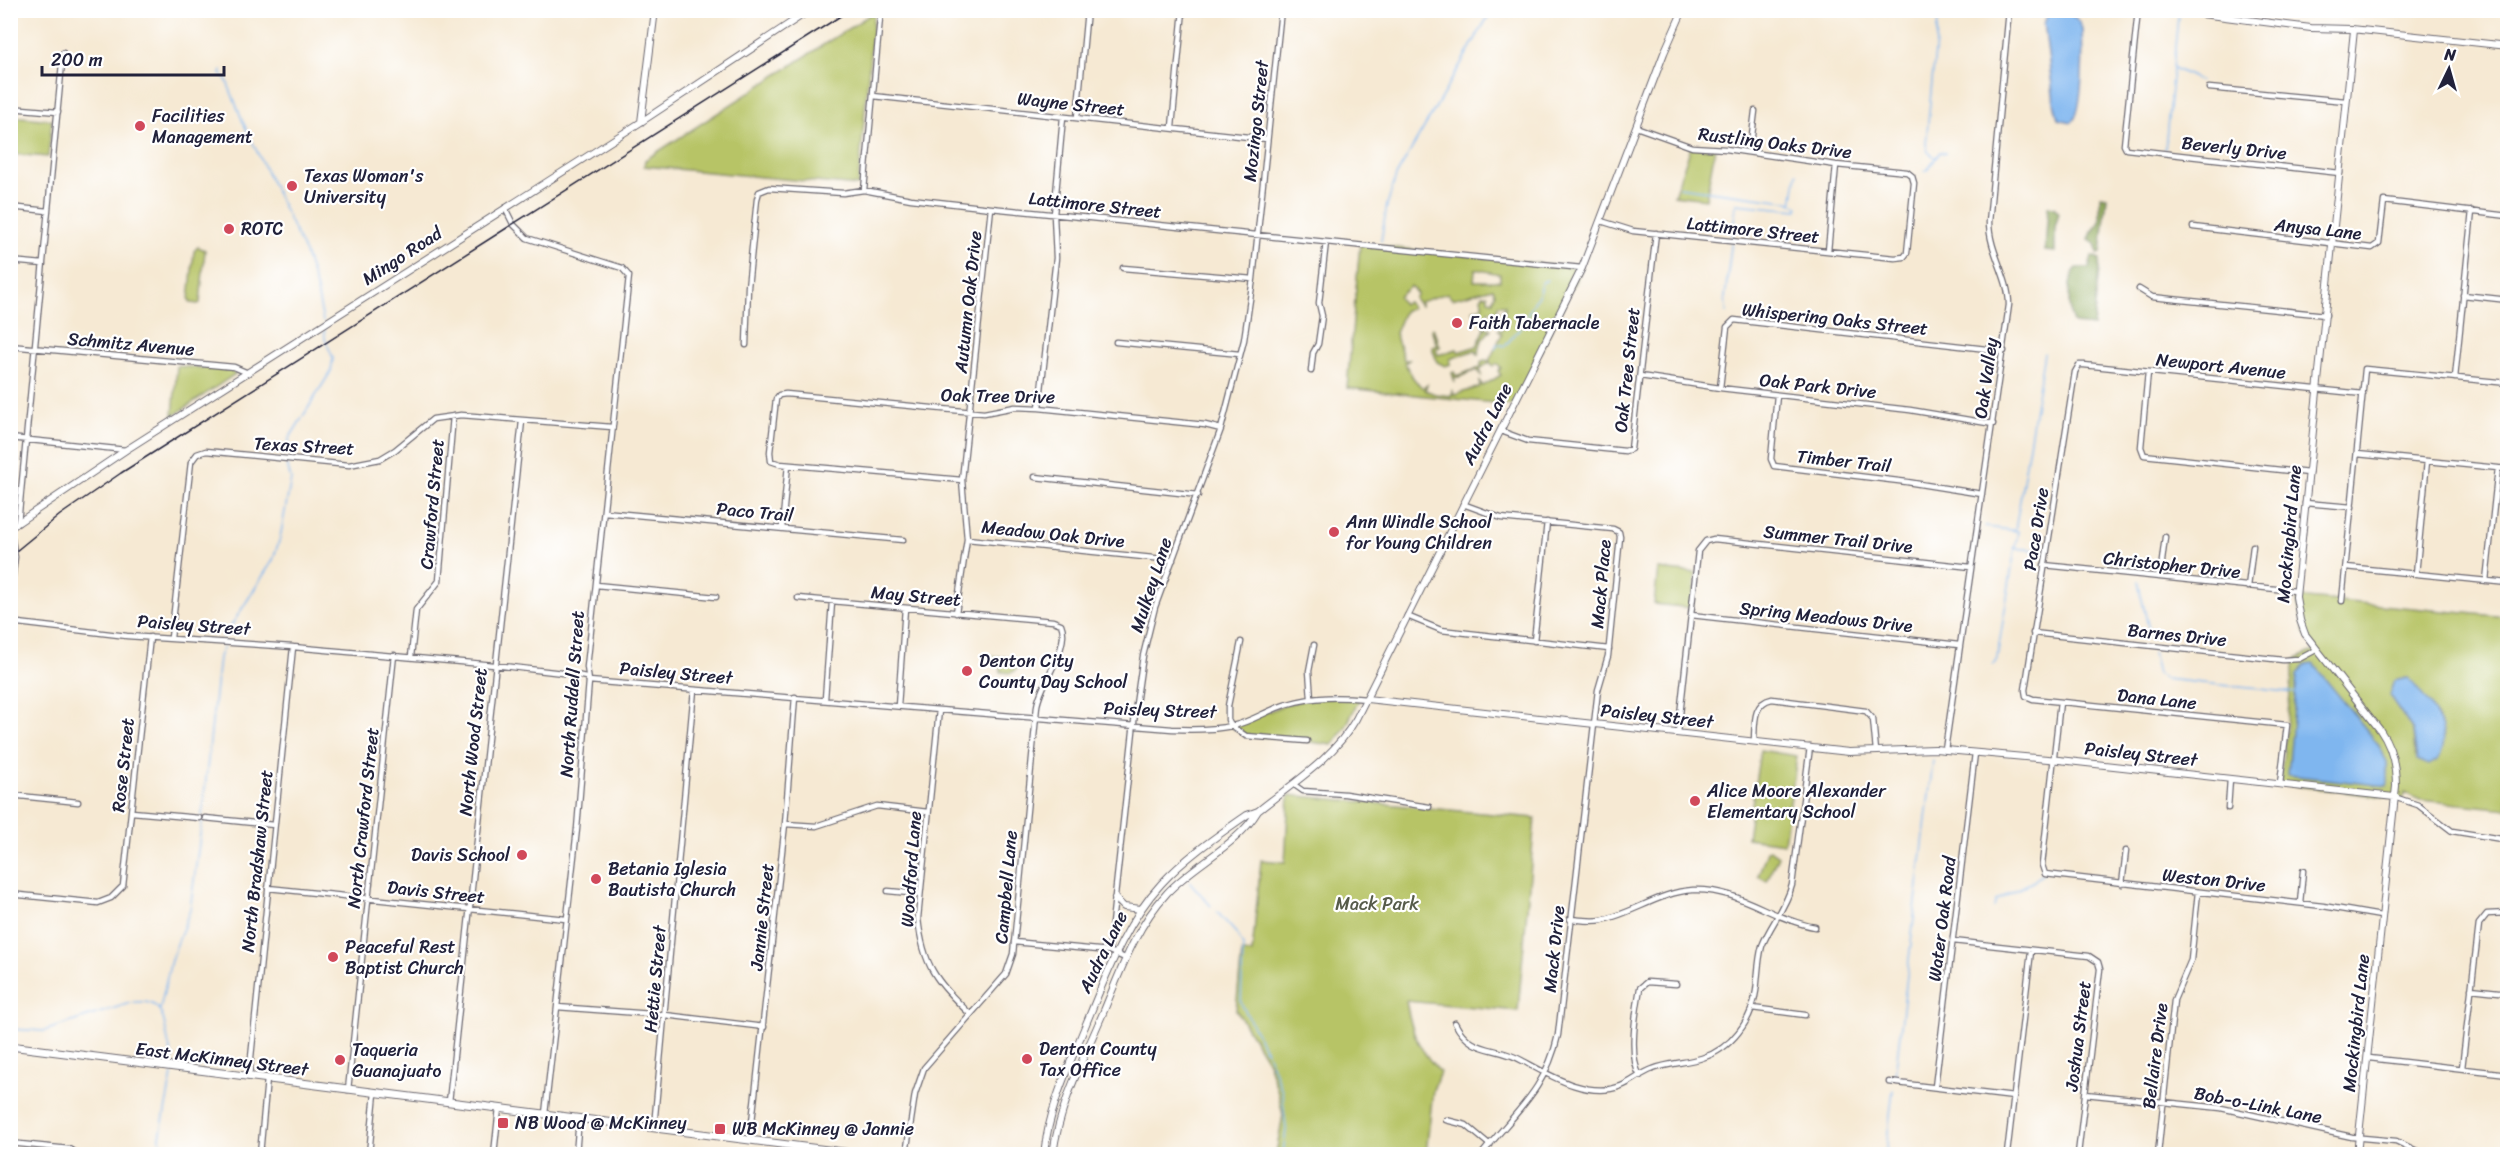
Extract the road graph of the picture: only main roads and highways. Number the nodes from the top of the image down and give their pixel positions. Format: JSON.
{"nodes":[{"id":1,"x":10,"y":1046,"type":"edge"},
{"id":2,"x":859,"y":1155,"type":"edge"}],
"edges":[{"from":1,"to":2,"type":"main road","name":"East McKinney Street"}]}
